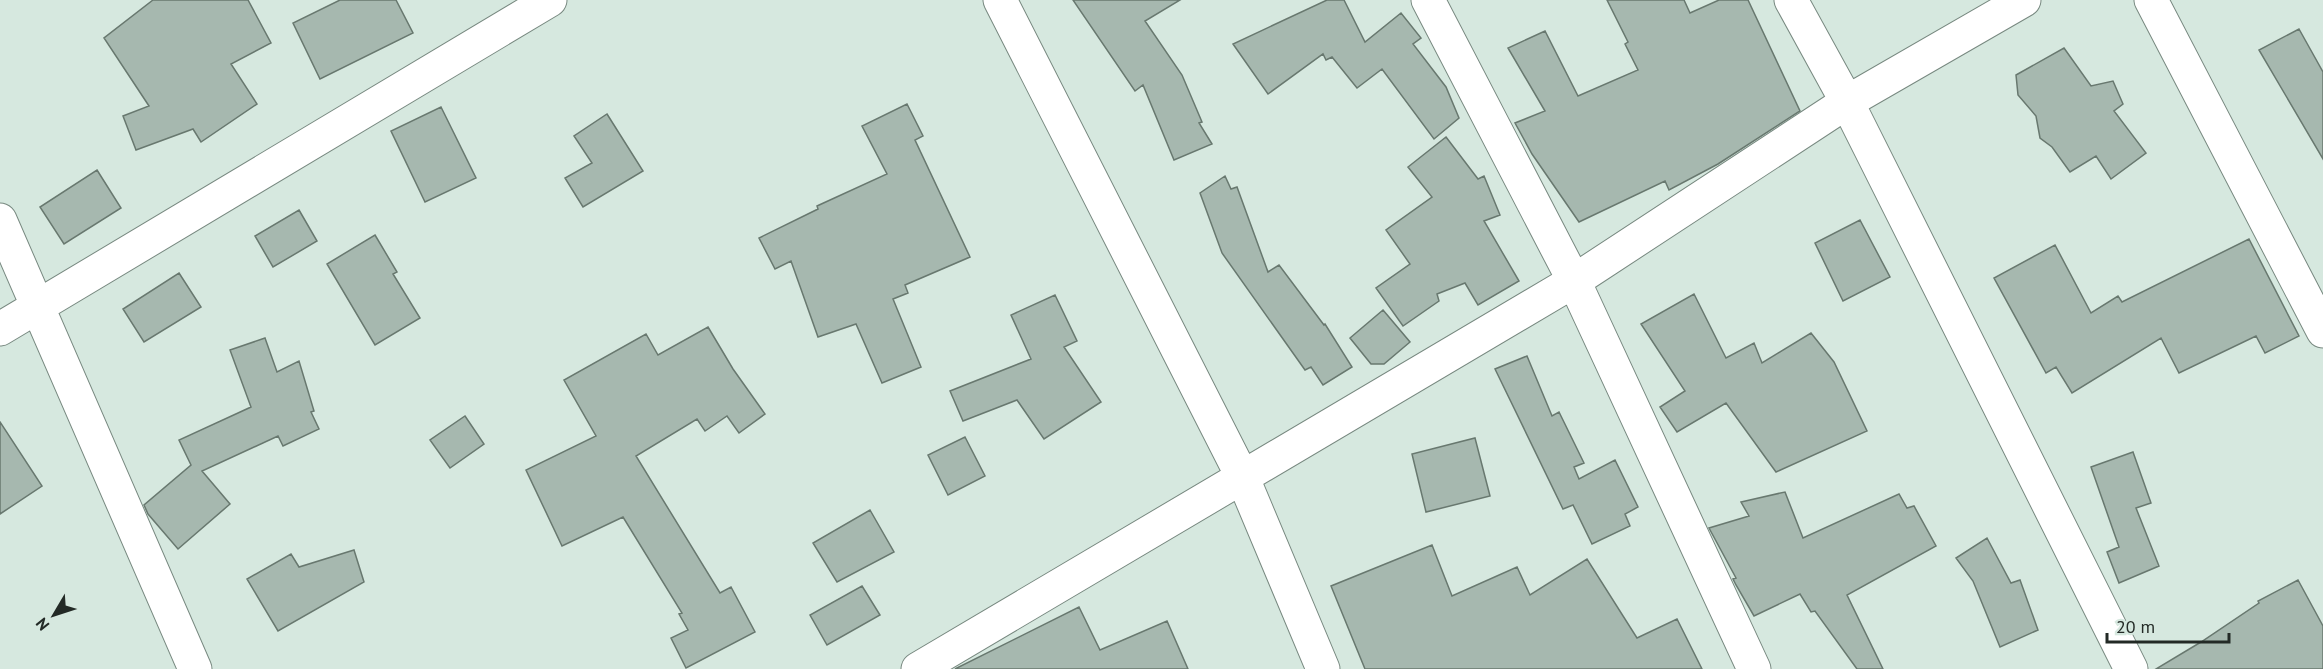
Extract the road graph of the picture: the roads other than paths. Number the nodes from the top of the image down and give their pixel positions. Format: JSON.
{"nodes":[{"id":1,"x":550,"y":0,"type":"edge"},
{"id":2,"x":1000,"y":0,"type":"edge"},
{"id":3,"x":1428,"y":0,"type":"edge"},
{"id":4,"x":1791,"y":0,"type":"edge"},
{"id":5,"x":2024,"y":0,"type":"edge"},
{"id":6,"x":2151,"y":0,"type":"edge"},
{"id":7,"x":1847,"y":102,"type":"junction"},
{"id":8,"x":0,"y":220,"type":"edge"},
{"id":9,"x":1574,"y":281,"type":"junction"},
{"id":10,"x":39,"y":307,"type":"junction"},
{"id":11,"x":0,"y":329,"type":"edge"},
{"id":12,"x":2323,"y":332,"type":"edge"},
{"id":13,"x":1242,"y":476,"type":"junction"},
{"id":14,"x":195,"y":669,"type":"edge"},
{"id":15,"x":918,"y":669,"type":"edge"},
{"id":16,"x":1323,"y":669,"type":"edge"},
{"id":17,"x":1754,"y":669,"type":"edge"},
{"id":18,"x":2131,"y":669,"type":"edge"}],
"edges":[{"from":1,"to":10,"type":"street"},
{"from":2,"to":13,"type":"street"},
{"from":3,"to":9,"type":"street"},
{"from":4,"to":7,"type":"street"},
{"from":5,"to":7,"type":"street"},
{"from":6,"to":12,"type":"street"},
{"from":7,"to":9,"type":"street"},
{"from":7,"to":18,"type":"street"},
{"from":8,"to":10,"type":"street"},
{"from":9,"to":13,"type":"street"},
{"from":9,"to":17,"type":"street"},
{"from":10,"to":11,"type":"street"},
{"from":10,"to":14,"type":"street"},
{"from":13,"to":15,"type":"street"},
{"from":13,"to":16,"type":"street"}]}
